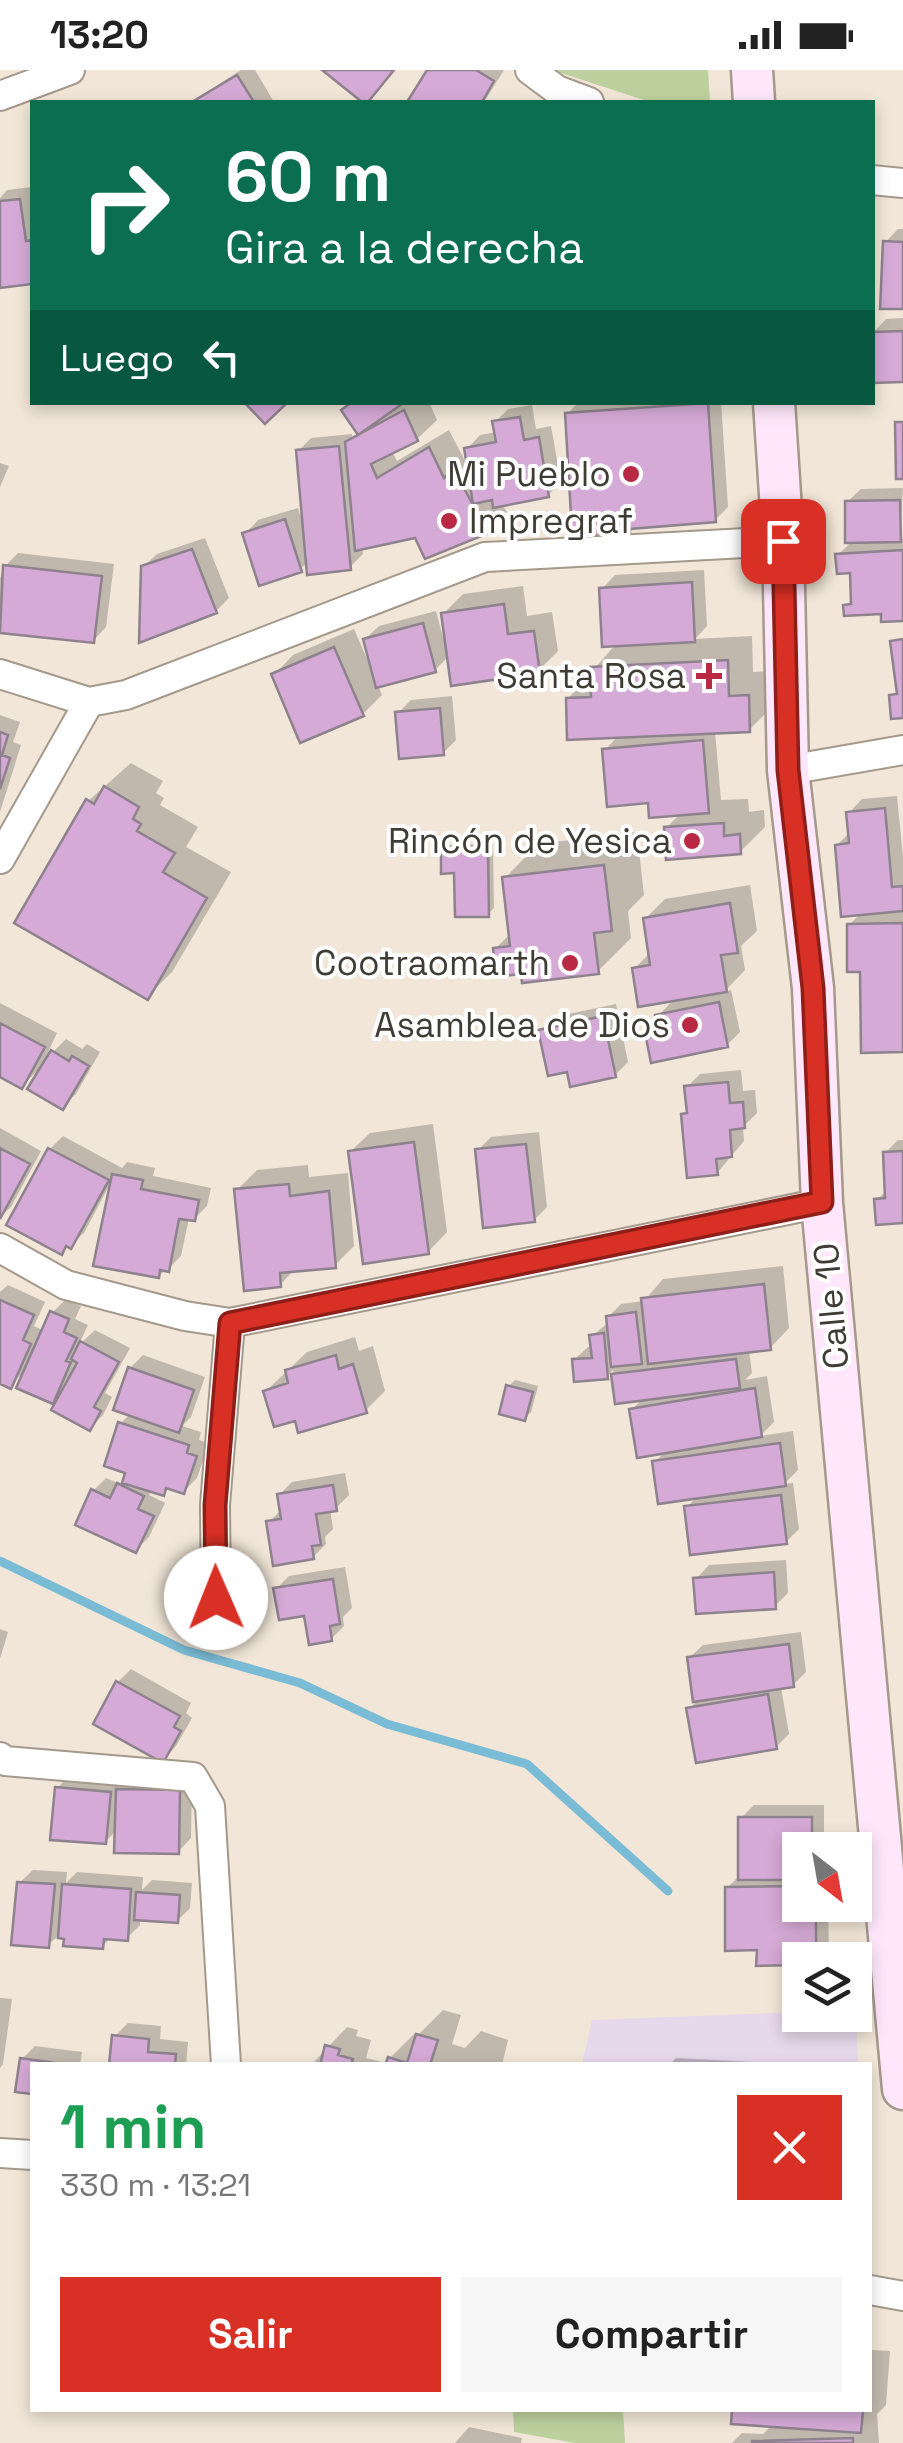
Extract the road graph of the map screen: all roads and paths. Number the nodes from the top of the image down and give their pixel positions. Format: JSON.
{"nodes":[{"id":1,"x":70,"y":70,"type":"edge"},
{"id":2,"x":530,"y":70,"type":"edge"},
{"id":3,"x":752,"y":70,"type":"edge"},
{"id":4,"x":0,"y":96,"type":"edge"},
{"id":5,"x":583,"y":100,"type":"edge"},
{"id":6,"x":754,"y":100,"type":"edge"},
{"id":7,"x":875,"y":180,"type":"edge"},
{"id":8,"x":903,"y":184,"type":"edge"},
{"id":9,"x":774,"y":405,"type":"edge"},
{"id":10,"x":783,"y":541,"type":"junction"},
{"id":11,"x":0,"y":674,"type":"edge"},
{"id":12,"x":89,"y":702,"type":"junction"},
{"id":13,"x":903,"y":750,"type":"edge"},
{"id":14,"x":788,"y":770,"type":"junction"},
{"id":15,"x":0,"y":859,"type":"edge"},
{"id":16,"x":822,"y":1202,"type":"junction"},
{"id":17,"x":0,"y":1248,"type":"edge"},
{"id":18,"x":230,"y":1323,"type":"junction"},
{"id":19,"x":216,"y":1598,"type":"dead end"},
{"id":20,"x":0,"y":1758,"type":"edge"},
{"id":21,"x":226,"y":2062,"type":"edge"},
{"id":22,"x":903,"y":2089,"type":"edge"},
{"id":23,"x":0,"y":2153,"type":"edge"},
{"id":24,"x":30,"y":2156,"type":"edge"},
{"id":25,"x":872,"y":2290,"type":"edge"},
{"id":26,"x":903,"y":2296,"type":"edge"}],
"edges":[{"from":1,"to":4,"type":"street"},
{"from":2,"to":5,"type":"street"},
{"from":3,"to":6,"type":"main road"},
{"from":7,"to":8,"type":"street"},
{"from":9,"to":10,"type":"main road","name":"Calle 10"},
{"from":10,"to":12,"type":"street"},
{"from":10,"to":14,"type":"main road","name":"Calle 10"},
{"from":11,"to":12,"type":"street"},
{"from":12,"to":15,"type":"street"},
{"from":13,"to":14,"type":"street"},
{"from":14,"to":16,"type":"main road","name":"Calle 10"},
{"from":16,"to":18,"type":"street"},
{"from":16,"to":22,"type":"main road","name":"Calle 10"},
{"from":17,"to":18,"type":"street"},
{"from":18,"to":19,"type":"street"},
{"from":20,"to":21,"type":"street"},
{"from":23,"to":24,"type":"street"},
{"from":25,"to":26,"type":"street"}]}
